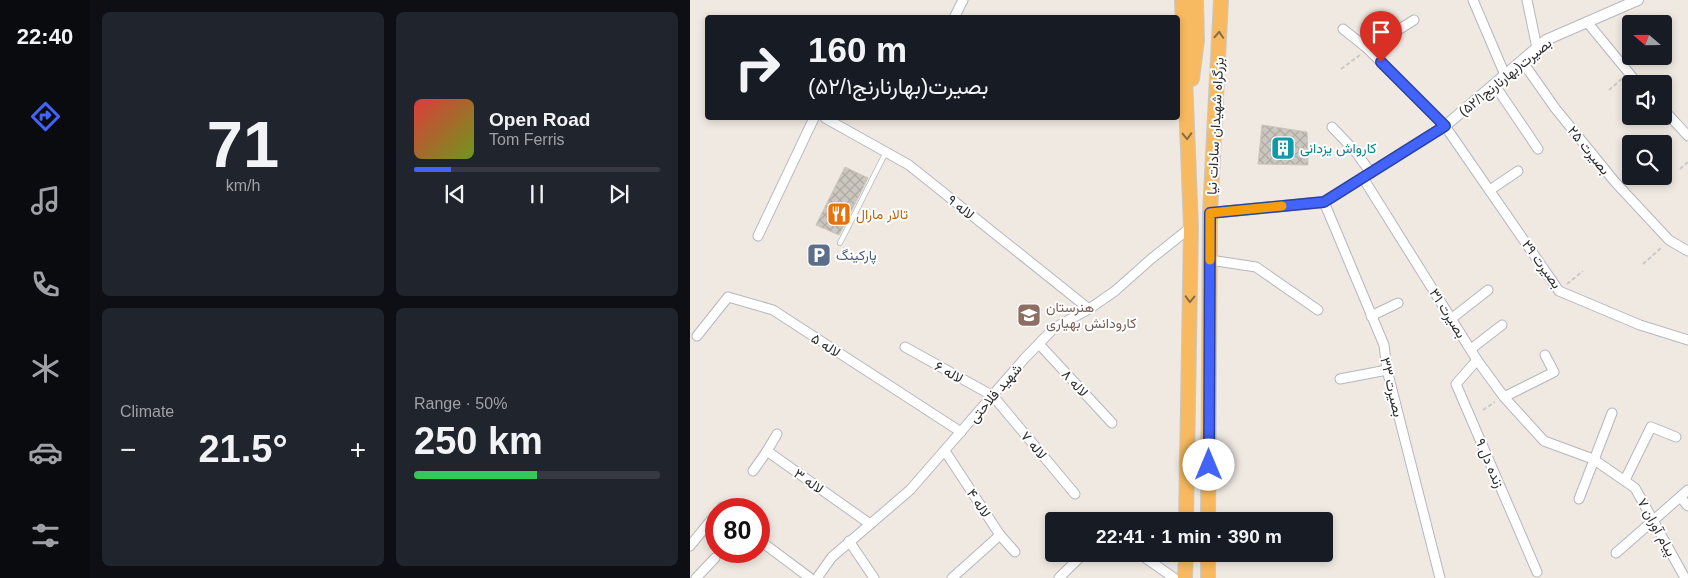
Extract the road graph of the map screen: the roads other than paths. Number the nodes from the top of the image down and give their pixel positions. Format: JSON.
{"nodes":[{"id":1,"x":963,"y":0,"type":"edge"},
{"id":2,"x":1182,"y":0,"type":"edge"},
{"id":3,"x":1196,"y":0,"type":"edge"},
{"id":4,"x":1221,"y":0,"type":"edge"},
{"id":5,"x":1473,"y":0,"type":"edge"},
{"id":6,"x":1527,"y":0,"type":"edge"},
{"id":7,"x":1635,"y":0,"type":"edge"},
{"id":8,"x":956,"y":15,"type":"edge"},
{"id":9,"x":1414,"y":20,"type":"dead end"},
{"id":10,"x":1587,"y":22,"type":"junction"},
{"id":11,"x":1343,"y":29,"type":"dead end"},
{"id":12,"x":1537,"y":48,"type":"junction"},
{"id":13,"x":1368,"y":49,"type":"junction"},
{"id":14,"x":1522,"y":61,"type":"junction"},
{"id":15,"x":1505,"y":75,"type":"junction"},
{"id":16,"x":1630,"y":75,"type":"edge"},
{"id":17,"x":1494,"y":84,"type":"junction"},
{"id":18,"x":1182,"y":114,"type":"edge"},
{"id":19,"x":1672,"y":119,"type":"edge"},
{"id":20,"x":813,"y":120,"type":"edge"},
{"id":21,"x":829,"y":120,"type":"edge"},
{"id":22,"x":1445,"y":126,"type":"junction"},
{"id":23,"x":1332,"y":127,"type":"dead end"},
{"id":24,"x":1688,"y":136,"type":"edge"},
{"id":25,"x":1538,"y":149,"type":"dead end"},
{"id":26,"x":886,"y":152,"type":"junction"},
{"id":27,"x":1518,"y":171,"type":"dead end"},
{"id":28,"x":1367,"y":175,"type":"junction"},
{"id":29,"x":1490,"y":190,"type":"junction"},
{"id":30,"x":1324,"y":202,"type":"junction"},
{"id":31,"x":1210,"y":213,"type":"junction"},
{"id":32,"x":1191,"y":228,"type":"junction"},
{"id":33,"x":758,"y":236,"type":"dead end"},
{"id":34,"x":840,"y":243,"type":"dead end"},
{"id":35,"x":1688,"y":250,"type":"edge"},
{"id":36,"x":1210,"y":260,"type":"junction"},
{"id":37,"x":1488,"y":290,"type":"dead end"},
{"id":38,"x":1398,"y":303,"type":"dead end"},
{"id":39,"x":1089,"y":309,"type":"junction"},
{"id":40,"x":1318,"y":310,"type":"dead end"},
{"id":41,"x":1371,"y":316,"type":"junction"},
{"id":42,"x":1452,"y":319,"type":"junction"},
{"id":43,"x":1502,"y":326,"type":"dead end"},
{"id":44,"x":697,"y":336,"type":"dead end"},
{"id":45,"x":1688,"y":340,"type":"edge"},
{"id":46,"x":1039,"y":344,"type":"junction"},
{"id":47,"x":905,"y":347,"type":"dead end"},
{"id":48,"x":1471,"y":349,"type":"junction"},
{"id":49,"x":1545,"y":355,"type":"dead end"},
{"id":50,"x":1477,"y":360,"type":"junction"},
{"id":51,"x":1387,"y":370,"type":"junction"},
{"id":52,"x":1340,"y":379,"type":"dead end"},
{"id":53,"x":993,"y":396,"type":"junction"},
{"id":54,"x":1504,"y":397,"type":"junction"},
{"id":55,"x":1612,"y":412,"type":"dead end"},
{"id":56,"x":1112,"y":423,"type":"dead end"},
{"id":57,"x":961,"y":432,"type":"junction"},
{"id":58,"x":777,"y":434,"type":"dead end"},
{"id":59,"x":1676,"y":437,"type":"dead end"},
{"id":60,"x":1544,"y":441,"type":"joint"},
{"id":61,"x":767,"y":451,"type":"junction"},
{"id":62,"x":945,"y":451,"type":"junction"},
{"id":63,"x":1593,"y":459,"type":"junction"},
{"id":64,"x":753,"y":471,"type":"dead end"},
{"id":65,"x":1625,"y":480,"type":"junction"},
{"id":66,"x":1688,"y":490,"type":"edge"},
{"id":67,"x":1075,"y":494,"type":"dead end"},
{"id":68,"x":1680,"y":497,"type":"junction"},
{"id":69,"x":1579,"y":499,"type":"dead end"},
{"id":70,"x":1688,"y":506,"type":"edge"},
{"id":71,"x":1186,"y":512,"type":"edge"},
{"id":72,"x":1208,"y":512,"type":"edge"},
{"id":73,"x":1654,"y":521,"type":"junction"},
{"id":74,"x":870,"y":524,"type":"junction"},
{"id":75,"x":705,"y":528,"type":"edge"},
{"id":76,"x":1000,"y":535,"type":"junction"},
{"id":77,"x":849,"y":541,"type":"junction"},
{"id":78,"x":690,"y":546,"type":"edge"},
{"id":79,"x":770,"y":548,"type":"edge"},
{"id":80,"x":1015,"y":552,"type":"dead end"},
{"id":81,"x":1616,"y":553,"type":"dead end"},
{"id":82,"x":1075,"y":562,"type":"edge"},
{"id":83,"x":1151,"y":562,"type":"edge"},
{"id":84,"x":1186,"y":562,"type":"edge"},
{"id":85,"x":1208,"y":562,"type":"edge"},
{"id":86,"x":711,"y":563,"type":"edge"},
{"id":87,"x":1537,"y":572,"type":"dead end"},
{"id":88,"x":696,"y":578,"type":"edge"},
{"id":89,"x":810,"y":578,"type":"edge"},
{"id":90,"x":817,"y":578,"type":"edge"},
{"id":91,"x":874,"y":578,"type":"edge"},
{"id":92,"x":952,"y":578,"type":"edge"},
{"id":93,"x":1059,"y":578,"type":"edge"},
{"id":94,"x":1174,"y":578,"type":"edge"},
{"id":95,"x":1185,"y":578,"type":"edge"},
{"id":96,"x":1208,"y":578,"type":"edge"},
{"id":97,"x":1440,"y":578,"type":"edge"},
{"id":98,"x":1685,"y":578,"type":"edge"}],
"edges":[{"from":1,"to":8,"type":"street"},
{"from":2,"to":18,"type":"highway","name":"بزرگراه شهیدان سادات نیا"},
{"from":3,"to":18,"type":"highway"},
{"from":31,"to":4,"type":"highway","name":"بزرگراه شهیدان سادات نیا","one_way":true},
{"from":5,"to":15,"type":"street"},
{"from":6,"to":12,"type":"street"},
{"from":7,"to":10,"type":"street","name":"بصیرت(بهارنارنج۵۲/۱)"},
{"from":9,"to":13,"type":"street"},
{"from":10,"to":12,"type":"street","name":"بصیرت(بهارنارنج۵۲/۱)"},
{"from":10,"to":16,"type":"street"},
{"from":11,"to":13,"type":"street","name":"بصیرت ۲۹"},
{"from":12,"to":14,"type":"street","name":"بصیرت(بهارنارنج۵۲/۱)"},
{"from":13,"to":22,"type":"street","name":"بصیرت ۲۹"},
{"from":14,"to":15,"type":"street","name":"بصیرت(بهارنارنج۵۲/۱)"},
{"from":14,"to":35,"type":"street","name":"بصیرت ۲۵"},
{"from":15,"to":17,"type":"street","name":"بصیرت(بهارنارنج۵۲/۱)"},
{"from":17,"to":22,"type":"street","name":"بصیرت(بهارنارنج۵۲/۱)"},
{"from":17,"to":25,"type":"street"},
{"from":18,"to":32,"type":"highway","name":"بزرگراه شهیدان سادات نیا","one_way":true},
{"from":19,"to":24,"type":"street"},
{"from":20,"to":33,"type":"street"},
{"from":21,"to":26,"type":"street","name":"لاله ۹"},
{"from":22,"to":28,"type":"street","name":"بصیرت(بهارنارنج۵۲/۱)"},
{"from":22,"to":29,"type":"street","name":"بصیرت ۲۹"},
{"from":23,"to":28,"type":"street","name":"بصیرت ۳۱"},
{"from":26,"to":34,"type":"lane"},
{"from":26,"to":39,"type":"street","name":"لاله ۹"},
{"from":27,"to":29,"type":"street"},
{"from":28,"to":30,"type":"street","name":"بصیرت(بهارنارنج۵۲/۱)"},
{"from":28,"to":42,"type":"street","name":"بصیرت ۳۱"},
{"from":29,"to":45,"type":"street","name":"بصیرت ۲۹"},
{"from":30,"to":31,"type":"street","name":"بصیرت(بهارنارنج۵۲/۱)"},
{"from":30,"to":41,"type":"street","name":"بصیرت ۳۳"},
{"from":31,"to":36,"type":"highway","name":"بزرگراه شهیدان سادات نیا"},
{"from":32,"to":39,"type":"street","name":"شهید فلاحتی"},
{"from":32,"to":71,"type":"highway","name":"بزرگراه شهیدان سادات نیا","one_way":true},
{"from":36,"to":40,"type":"street"},
{"from":36,"to":72,"type":"highway","name":"بزرگراه شهیدان سادات نیا"},
{"from":37,"to":42,"type":"street"},
{"from":38,"to":41,"type":"street"},
{"from":39,"to":46,"type":"street","name":"شهید فلاحتی"},
{"from":41,"to":51,"type":"street","name":"بصیرت ۳۳"},
{"from":42,"to":48,"type":"street","name":"بصیرت ۳۱"},
{"from":43,"to":48,"type":"street"},
{"from":44,"to":57,"type":"street","name":"لاله ۵"},
{"from":46,"to":53,"type":"street","name":"شهید فلاحتی"},
{"from":46,"to":56,"type":"street","name":"لاله ۸"},
{"from":47,"to":53,"type":"street","name":"لاله ۶"},
{"from":48,"to":50,"type":"street","name":"بصیرت ۳۱"},
{"from":49,"to":54,"type":"street"},
{"from":50,"to":54,"type":"street","name":"بصیرت ۳۱"},
{"from":50,"to":87,"type":"street","name":"زنده دل ۹"},
{"from":51,"to":52,"type":"street"},
{"from":51,"to":97,"type":"street","name":"بصیرت ۳۳"},
{"from":53,"to":57,"type":"street","name":"شهید فلاحتی"},
{"from":53,"to":67,"type":"street","name":"لاله ۷"},
{"from":54,"to":60,"type":"street","name":"بصیرت ۳۱"},
{"from":55,"to":63,"type":"street"},
{"from":57,"to":62,"type":"street","name":"شهید فلاحتی"},
{"from":58,"to":61,"type":"street"},
{"from":59,"to":65,"type":"street"},
{"from":60,"to":63,"type":"street","name":"پیام آوران ۷"},
{"from":61,"to":64,"type":"street"},
{"from":61,"to":74,"type":"street","name":"لاله ۳"},
{"from":62,"to":74,"type":"street","name":"شهید فلاحتی"},
{"from":62,"to":76,"type":"street","name":"لاله ۴"},
{"from":63,"to":65,"type":"street","name":"پیام آوران ۷"},
{"from":63,"to":69,"type":"street"},
{"from":65,"to":73,"type":"street","name":"پیام آوران ۷"},
{"from":66,"to":68,"type":"street"},
{"from":68,"to":70,"type":"street"},
{"from":68,"to":73,"type":"street"},
{"from":73,"to":81,"type":"street"},
{"from":73,"to":98,"type":"street","name":"پیام آوران ۷"},
{"from":74,"to":77,"type":"street","name":"شهید فلاحتی"},
{"from":75,"to":78,"type":"street"},
{"from":76,"to":80,"type":"street","name":"لاله ۴"},
{"from":76,"to":92,"type":"street"},
{"from":77,"to":90,"type":"street","name":"شهید فلاحتی"},
{"from":77,"to":91,"type":"street"},
{"from":79,"to":89,"type":"street"},
{"from":82,"to":93,"type":"street"},
{"from":83,"to":94,"type":"street"},
{"from":84,"to":95,"type":"highway"},
{"from":85,"to":96,"type":"highway"},
{"from":86,"to":88,"type":"street"}]}
